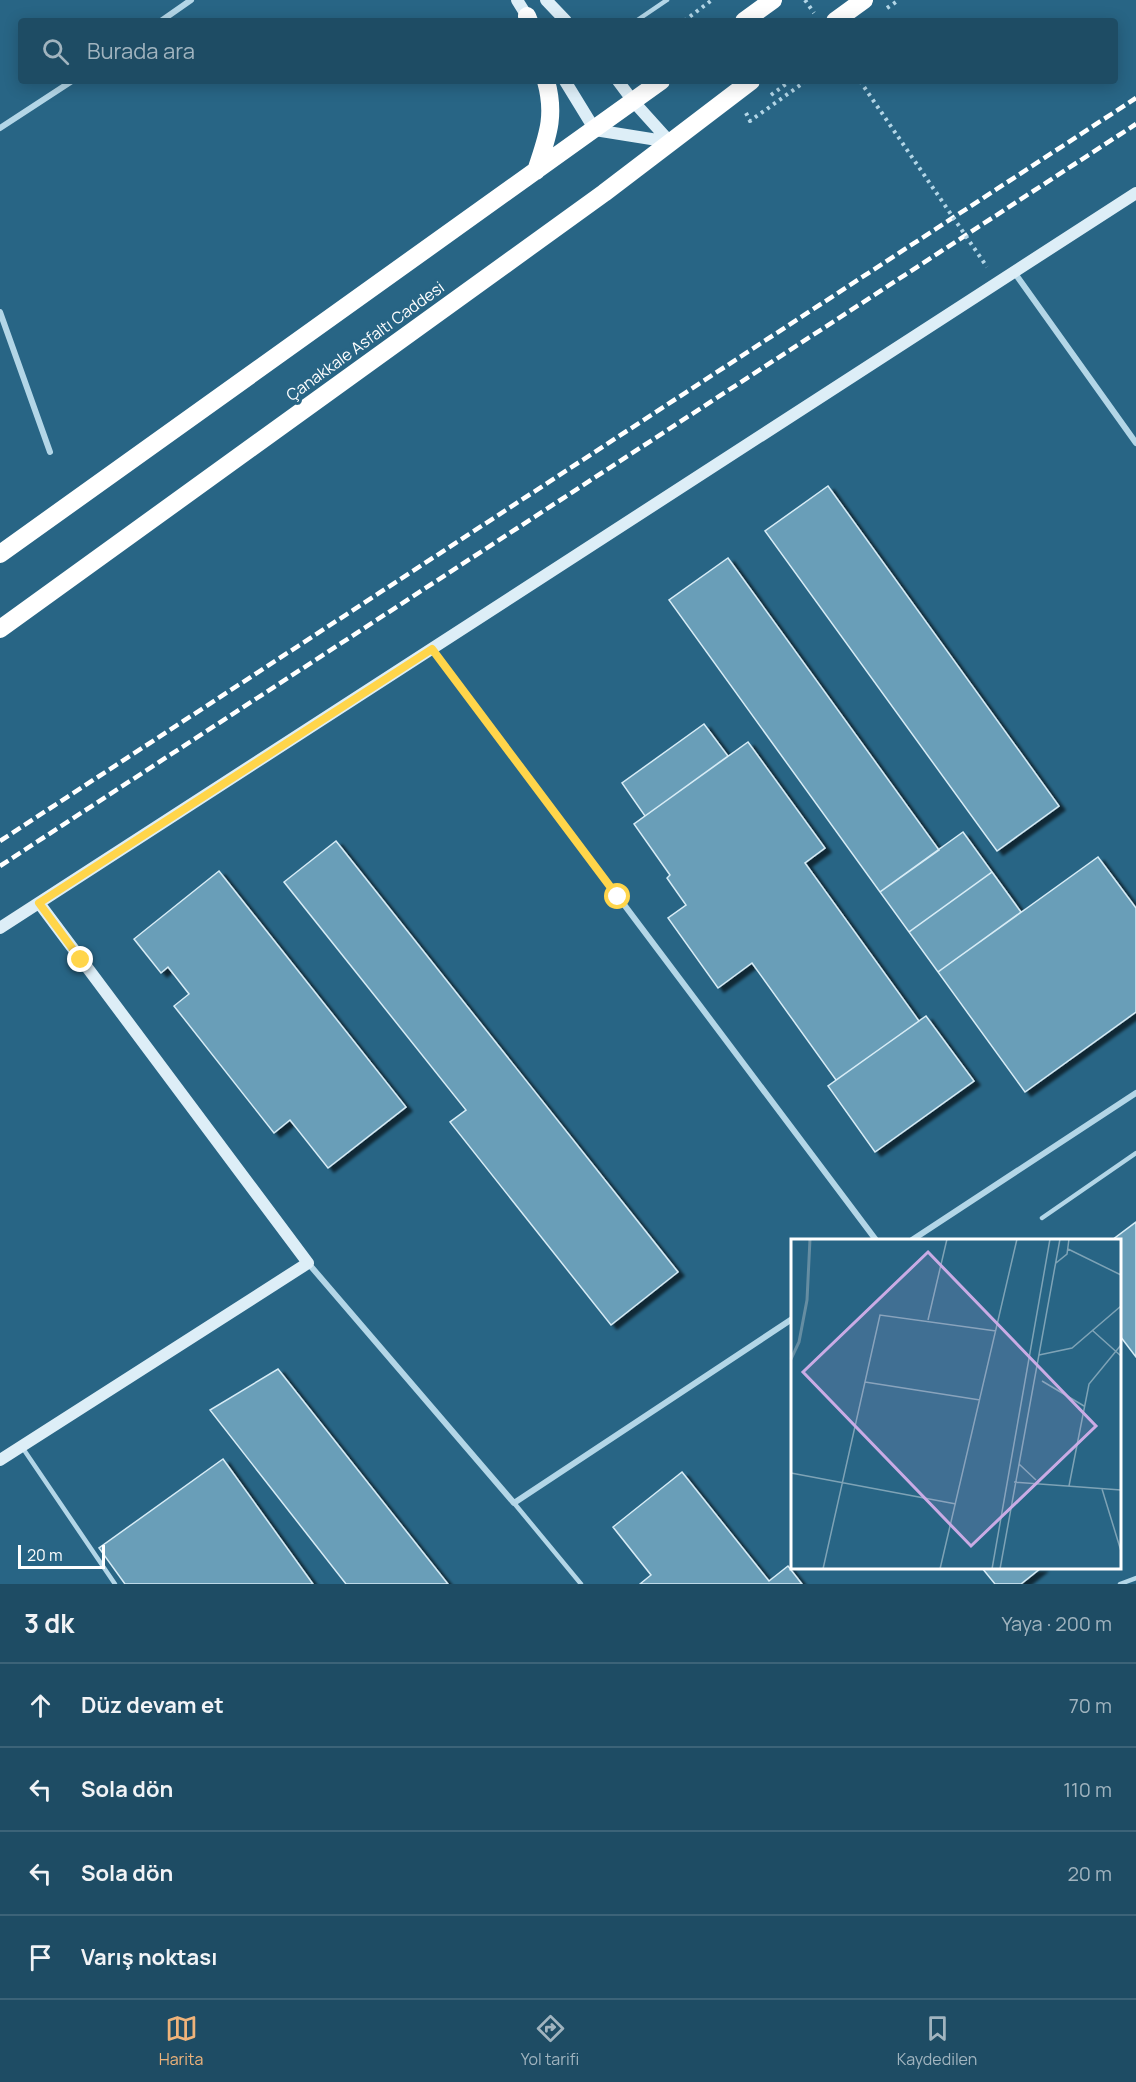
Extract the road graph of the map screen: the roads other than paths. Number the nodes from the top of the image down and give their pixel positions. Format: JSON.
{"nodes":[{"id":1,"x":191,"y":0,"type":"edge"},
{"id":2,"x":517,"y":0,"type":"edge"},
{"id":3,"x":546,"y":0,"type":"edge"},
{"id":4,"x":666,"y":0,"type":"edge"},
{"id":5,"x":773,"y":0,"type":"edge"},
{"id":6,"x":864,"y":0,"type":"edge"},
{"id":7,"x":165,"y":18,"type":"edge"},
{"id":8,"x":528,"y":18,"type":"edge"},
{"id":9,"x":563,"y":18,"type":"edge"},
{"id":10,"x":640,"y":18,"type":"edge"},
{"id":11,"x":748,"y":18,"type":"edge"},
{"id":12,"x":839,"y":18,"type":"edge"},
{"id":13,"x":67,"y":84,"type":"edge"},
{"id":14,"x":547,"y":84,"type":"edge"},
{"id":15,"x":567,"y":84,"type":"edge"},
{"id":16,"x":620,"y":84,"type":"edge"},
{"id":17,"x":657,"y":84,"type":"edge"},
{"id":18,"x":747,"y":84,"type":"edge"},
{"id":19,"x":633,"y":101,"type":"junction"},
{"id":20,"x":0,"y":128,"type":"edge"},
{"id":21,"x":595,"y":129,"type":"junction"},
{"id":22,"x":670,"y":142,"type":"junction"},
{"id":23,"x":536,"y":171,"type":"junction"},
{"id":24,"x":1136,"y":193,"type":"edge"},
{"id":25,"x":1014,"y":272,"type":"junction"},
{"id":26,"x":0,"y":312,"type":"edge"},
{"id":27,"x":1136,"y":443,"type":"edge"},
{"id":28,"x":50,"y":452,"type":"dead end"},
{"id":29,"x":0,"y":554,"type":"edge"},
{"id":30,"x":0,"y":629,"type":"edge"},
{"id":31,"x":432,"y":649,"type":"junction"},
{"id":32,"x":39,"y":903,"type":"junction"},
{"id":33,"x":0,"y":928,"type":"edge"},
{"id":34,"x":1136,"y":1093,"type":"edge"},
{"id":35,"x":1136,"y":1153,"type":"edge"},
{"id":36,"x":1042,"y":1218,"type":"dead end"},
{"id":37,"x":875,"y":1239,"type":"edge"},
{"id":38,"x":914,"y":1239,"type":"edge"},
{"id":39,"x":308,"y":1263,"type":"junction"},
{"id":40,"x":791,"y":1320,"type":"edge"},
{"id":41,"x":22,"y":1446,"type":"junction"},
{"id":42,"x":0,"y":1460,"type":"edge"},
{"id":43,"x":514,"y":1503,"type":"junction"},
{"id":44,"x":1136,"y":1578,"type":"edge"},
{"id":45,"x":115,"y":1584,"type":"edge"},
{"id":46,"x":581,"y":1584,"type":"edge"},
{"id":47,"x":1120,"y":1584,"type":"edge"}],
"edges":[{"from":1,"to":7,"type":"street"},
{"from":2,"to":8,"type":"street"},
{"from":3,"to":9,"type":"street"},
{"from":4,"to":10,"type":"lane"},
{"from":5,"to":11,"type":"highway"},
{"from":6,"to":12,"type":"highway"},
{"from":13,"to":20,"type":"street"},
{"from":14,"to":23,"type":"highway"},
{"from":15,"to":21,"type":"street"},
{"from":16,"to":19,"type":"street"},
{"from":17,"to":19,"type":"highway"},
{"from":18,"to":22,"type":"highway","name":"Çanakkale Asfaltı Caddesi"},
{"from":19,"to":21,"type":"highway"},
{"from":19,"to":22,"type":"street"},
{"from":21,"to":22,"type":"street"},
{"from":21,"to":23,"type":"highway"},
{"from":22,"to":30,"type":"highway","name":"Çanakkale Asfaltı Caddesi"},
{"from":23,"to":29,"type":"highway"},
{"from":24,"to":25,"type":"street"},
{"from":25,"to":27,"type":"street"},
{"from":25,"to":31,"type":"street"},
{"from":26,"to":28,"type":"street"},
{"from":31,"to":32,"type":"street"},
{"from":31,"to":37,"type":"street"},
{"from":32,"to":33,"type":"street"},
{"from":32,"to":39,"type":"street"},
{"from":34,"to":38,"type":"street"},
{"from":35,"to":36,"type":"lane"},
{"from":39,"to":41,"type":"street"},
{"from":39,"to":43,"type":"street"},
{"from":40,"to":43,"type":"street"},
{"from":41,"to":42,"type":"street"},
{"from":41,"to":45,"type":"lane"},
{"from":43,"to":46,"type":"lane"},
{"from":44,"to":47,"type":"lane"}]}
